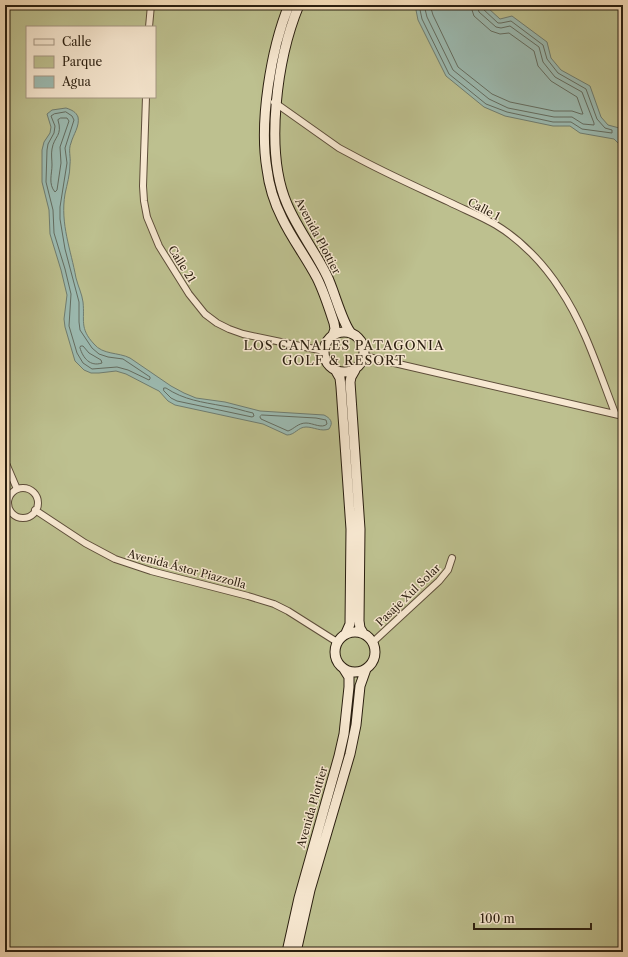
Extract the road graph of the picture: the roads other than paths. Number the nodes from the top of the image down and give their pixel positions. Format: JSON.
{"nodes":[{"id":1,"x":151,"y":5,"type":"edge"},
{"id":2,"x":289,"y":5,"type":"edge"},
{"id":3,"x":299,"y":5,"type":"edge"},
{"id":4,"x":149,"y":26,"type":"edge"},
{"id":5,"x":146,"y":98,"type":"edge"},
{"id":6,"x":267,"y":98,"type":"junction"},
{"id":7,"x":277,"y":103,"type":"junction"},
{"id":8,"x":352,"y":334,"type":"junction"},
{"id":9,"x":333,"y":335,"type":"junction"},
{"id":10,"x":324,"y":351,"type":"junction"},
{"id":11,"x":364,"y":356,"type":"junction"},
{"id":12,"x":355,"y":370,"type":"junction"},
{"id":13,"x":336,"y":371,"type":"junction"},
{"id":14,"x":615,"y":414,"type":"junction"},
{"id":15,"x":623,"y":416,"type":"edge"},
{"id":16,"x":5,"y":461,"type":"edge"},
{"id":17,"x":17,"y":489,"type":"junction"},
{"id":18,"x":7,"y":499,"type":"edge"},
{"id":19,"x":35,"y":510,"type":"junction"},
{"id":20,"x":452,"y":558,"type":"dead end"},
{"id":21,"x":346,"y":633,"type":"junction"},
{"id":22,"x":363,"y":633,"type":"junction"},
{"id":23,"x":337,"y":642,"type":"junction"},
{"id":24,"x":372,"y":642,"type":"junction"},
{"id":25,"x":344,"y":669,"type":"junction"},
{"id":26,"x":366,"y":669,"type":"junction"},
{"id":27,"x":287,"y":952,"type":"edge"},
{"id":28,"x":296,"y":952,"type":"edge"}],
"edges":[{"from":1,"to":4,"type":"street"},
{"from":2,"to":6,"type":"street","name":"Avenida Plottier"},
{"from":3,"to":7,"type":"street","name":"Avenida Plottier"},
{"from":5,"to":10,"type":"street","name":"Calle 21"},
{"from":6,"to":7,"type":"street","name":"Calle 1"},
{"from":6,"to":9,"type":"street","name":"Avenida Plottier"},
{"from":7,"to":8,"type":"street","name":"Avenida Plottier"},
{"from":7,"to":14,"type":"street","name":"Calle 1"},
{"from":8,"to":9,"type":"street"},
{"from":8,"to":11,"type":"street","name":"Avenida Plottier"},
{"from":9,"to":10,"type":"street"},
{"from":10,"to":13,"type":"street"},
{"from":11,"to":12,"type":"street"},
{"from":11,"to":14,"type":"street"},
{"from":12,"to":13,"type":"street"},
{"from":12,"to":22,"type":"street"},
{"from":13,"to":21,"type":"street"},
{"from":14,"to":15,"type":"street"},
{"from":16,"to":17,"type":"street"},
{"from":17,"to":18,"type":"street"},
{"from":17,"to":19,"type":"street"},
{"from":18,"to":19,"type":"street"},
{"from":19,"to":23,"type":"street","name":"Avenida Ástor Piazzolla"},
{"from":20,"to":24,"type":"street","name":"Pasaje Xul Solar"},
{"from":21,"to":22,"type":"street"},
{"from":21,"to":23,"type":"street"},
{"from":22,"to":24,"type":"street"},
{"from":23,"to":25,"type":"street","name":"Avenida Plottier"},
{"from":24,"to":26,"type":"street","name":"Avenida Plottier"},
{"from":25,"to":26,"type":"street"},
{"from":25,"to":27,"type":"street","name":"Avenida Plottier"},
{"from":26,"to":28,"type":"street","name":"Avenida Plottier"}]}
